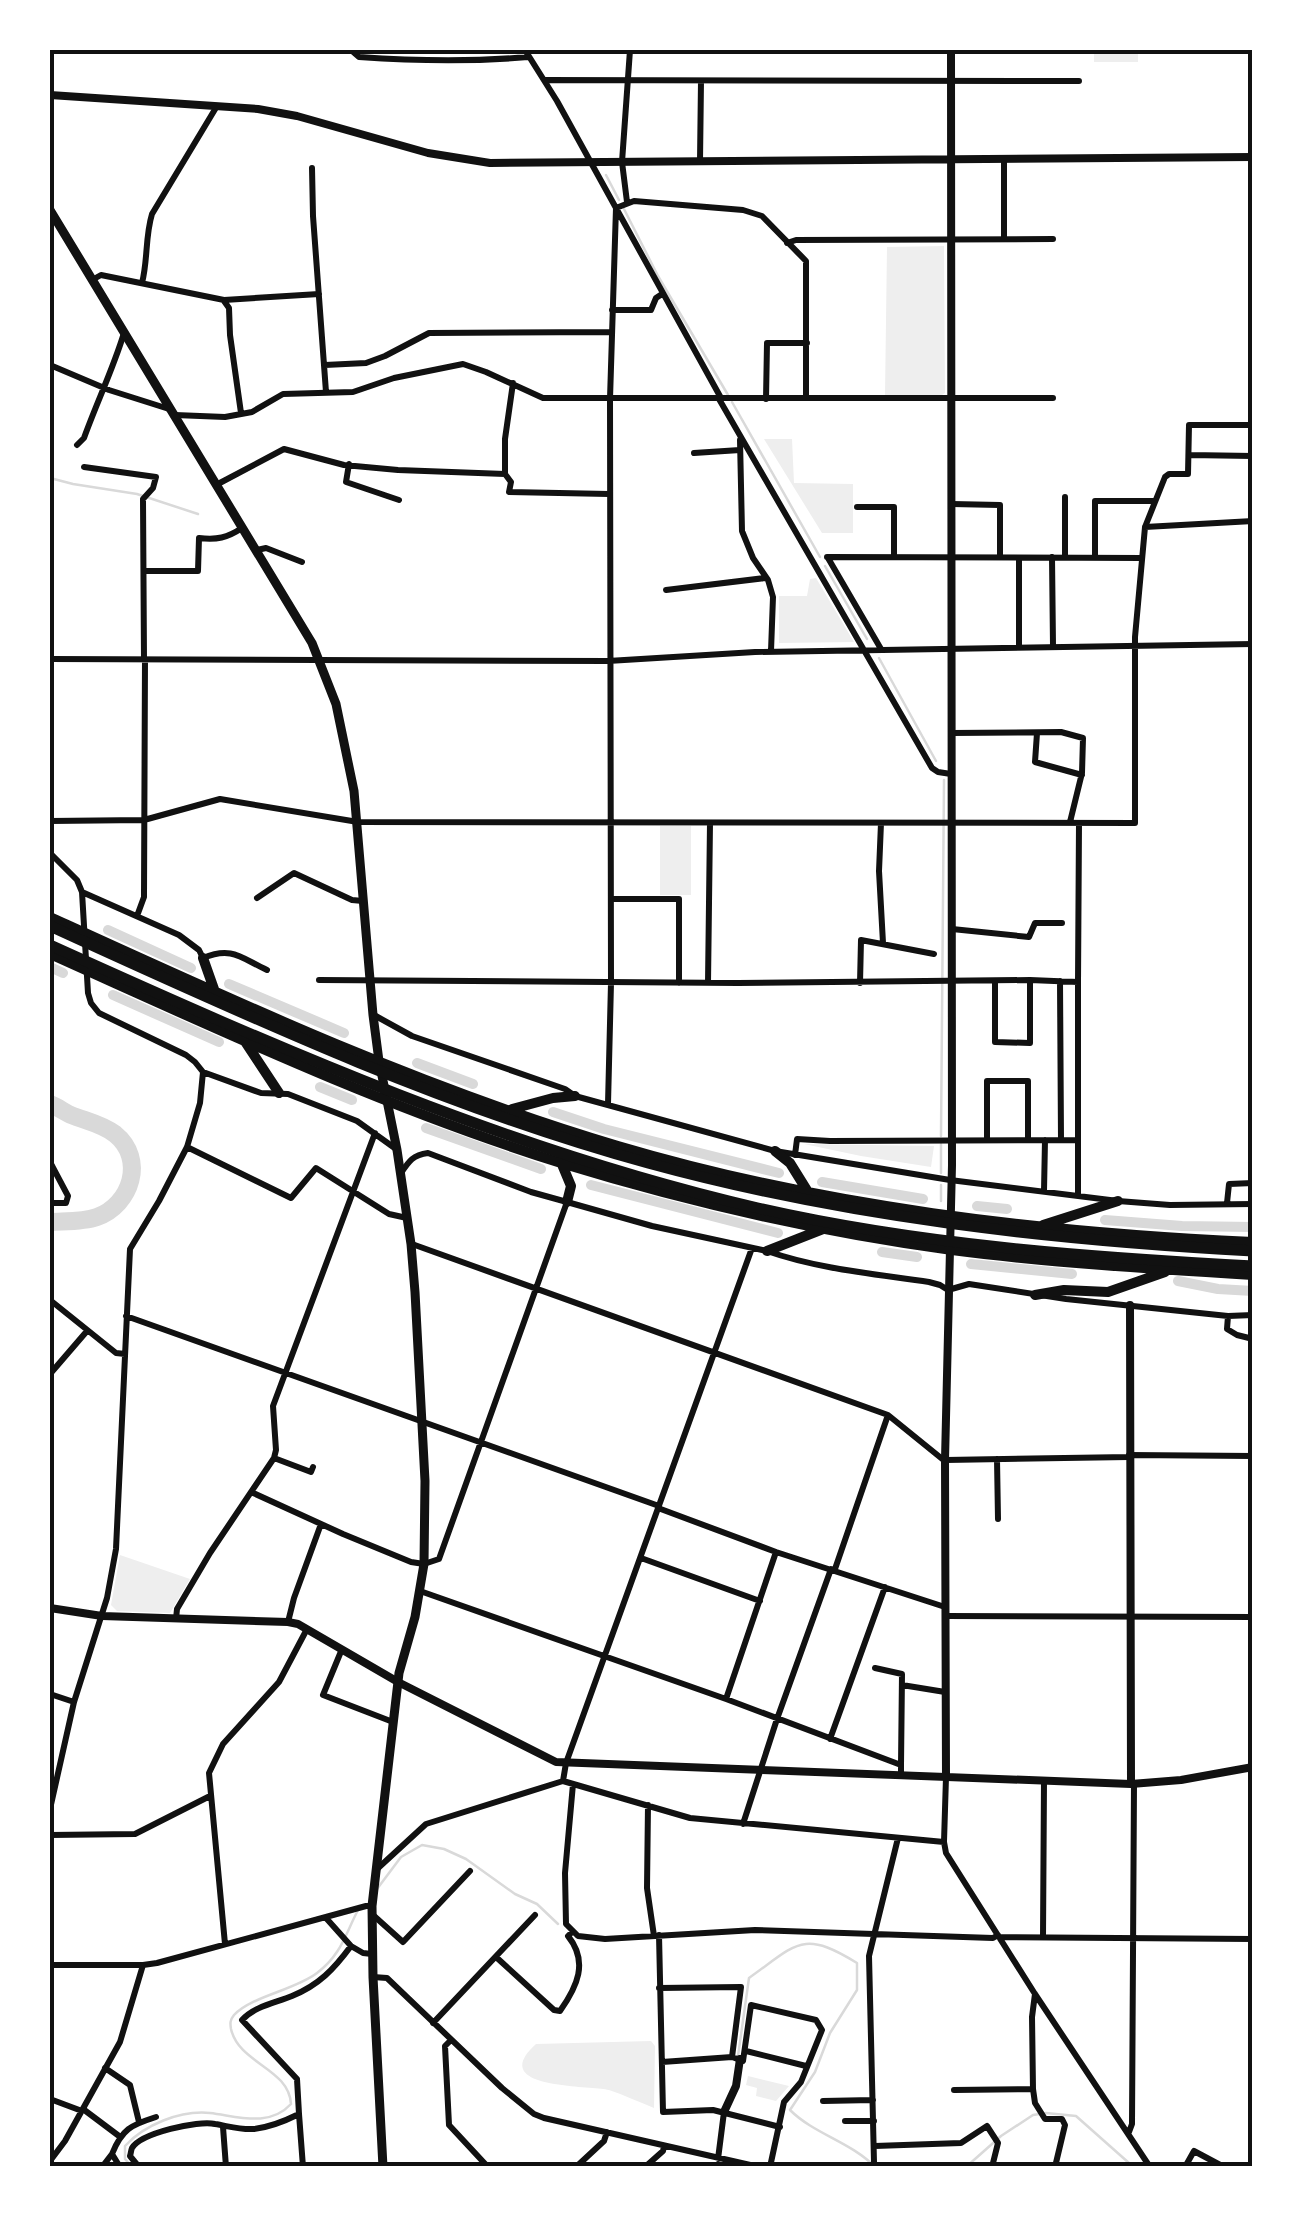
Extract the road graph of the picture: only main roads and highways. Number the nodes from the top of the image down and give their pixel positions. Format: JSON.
{"nodes":[{"id":1,"x":50,"y":210,"type":"edge"},
{"id":2,"x":50,"y":917,"type":"edge"},
{"id":3,"x":50,"y":926,"type":"edge"},
{"id":4,"x":50,"y":945,"type":"edge"},
{"id":5,"x":50,"y":954,"type":"edge"},
{"id":6,"x":203,"y":958,"type":"road end"},
{"id":7,"x":215,"y":992,"type":"junction"},
{"id":8,"x":244,"y":1040,"type":"junction"},
{"id":9,"x":379,"y":1062,"type":"junction"},
{"id":10,"x":279,"y":1092,"type":"road end"},
{"id":11,"x":576,"y":1096,"type":"road end"},
{"id":12,"x":387,"y":1100,"type":"junction"},
{"id":13,"x":506,"y":1110,"type":"junction"},
{"id":14,"x":775,"y":1151,"type":"road end"},
{"id":15,"x":561,"y":1162,"type":"junction"},
{"id":16,"x":808,"y":1192,"type":"junction"},
{"id":17,"x":1118,"y":1201,"type":"road end"},
{"id":18,"x":566,"y":1202,"type":"road end"},
{"id":19,"x":1037,"y":1226,"type":"junction"},
{"id":20,"x":824,"y":1229,"type":"junction"},
{"id":21,"x":1252,"y":1245,"type":"edge"},
{"id":22,"x":767,"y":1250,"type":"road end"},
{"id":23,"x":1171,"y":1270,"type":"junction"},
{"id":24,"x":1251,"y":1272,"type":"edge"},
{"id":25,"x":1034,"y":1295,"type":"road end"},
{"id":26,"x":383,"y":2167,"type":"edge"}],
"edges":[{"from":1,"to":9,"type":"main road"},
{"from":2,"to":7,"type":"highway"},
{"from":3,"to":21,"type":"highway"},
{"from":4,"to":24,"type":"highway"},
{"from":5,"to":8,"type":"highway"},
{"from":6,"to":7,"type":"highway"},
{"from":7,"to":9,"type":"highway"},
{"from":8,"to":10,"type":"highway"},
{"from":8,"to":12,"type":"highway"},
{"from":9,"to":12,"type":"main road"},
{"from":9,"to":13,"type":"highway"},
{"from":11,"to":13,"type":"highway"},
{"from":12,"to":15,"type":"highway"},
{"from":12,"to":26,"type":"main road"},
{"from":13,"to":16,"type":"highway"},
{"from":14,"to":16,"type":"highway"},
{"from":15,"to":18,"type":"highway"},
{"from":15,"to":20,"type":"highway"},
{"from":16,"to":19,"type":"highway"},
{"from":17,"to":19,"type":"highway"},
{"from":19,"to":21,"type":"highway"},
{"from":20,"to":22,"type":"highway"},
{"from":20,"to":23,"type":"highway"},
{"from":23,"to":24,"type":"highway"},
{"from":23,"to":25,"type":"highway"}]}
